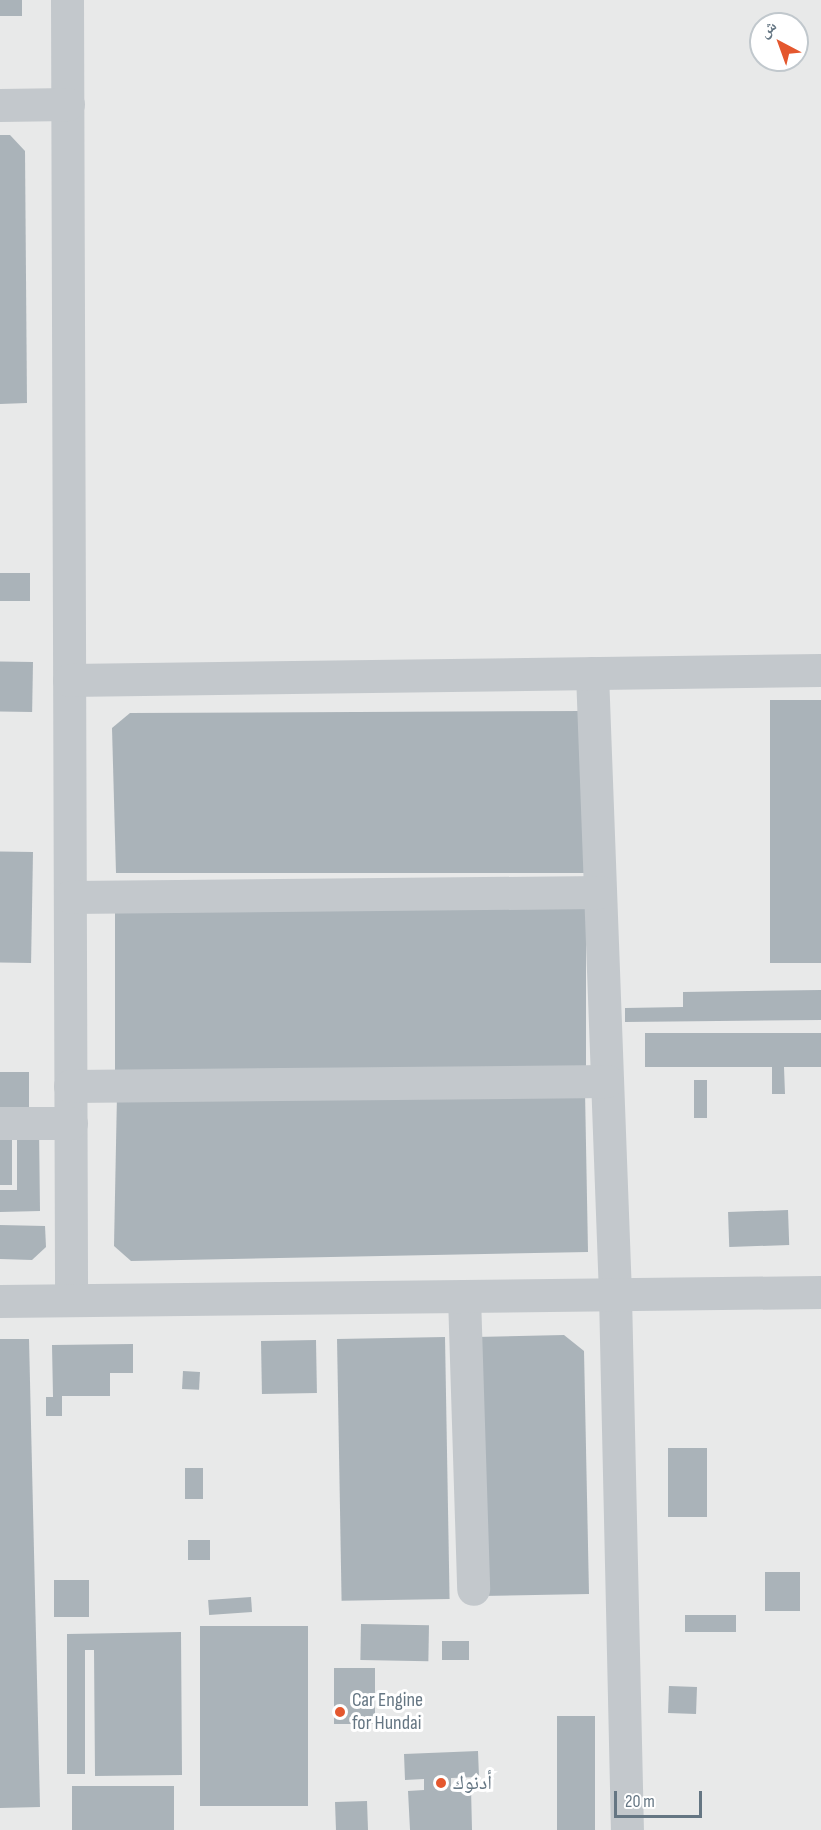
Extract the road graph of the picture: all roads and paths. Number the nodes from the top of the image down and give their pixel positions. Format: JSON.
{"nodes":[{"id":1,"x":67,"y":0,"type":"edge"},
{"id":2,"x":68,"y":104,"type":"junction"},
{"id":3,"x":0,"y":105,"type":"edge"},
{"id":4,"x":821,"y":670,"type":"edge"},
{"id":5,"x":592,"y":673,"type":"junction"},
{"id":6,"x":69,"y":680,"type":"junction"},
{"id":7,"x":600,"y":892,"type":"junction"},
{"id":8,"x":70,"y":897,"type":"junction"},
{"id":9,"x":607,"y":1081,"type":"junction"},
{"id":10,"x":70,"y":1086,"type":"junction"},
{"id":11,"x":0,"y":1123,"type":"edge"},
{"id":12,"x":71,"y":1123,"type":"junction"},
{"id":13,"x":821,"y":1292,"type":"edge"},
{"id":14,"x":615,"y":1294,"type":"junction"},
{"id":15,"x":464,"y":1296,"type":"junction"},
{"id":16,"x":71,"y":1300,"type":"junction"},
{"id":17,"x":0,"y":1301,"type":"edge"},
{"id":18,"x":474,"y":1589,"type":"dead end"},
{"id":19,"x":627,"y":1830,"type":"edge"}],
"edges":[{"from":1,"to":2,"type":"street"},
{"from":2,"to":3,"type":"street"},
{"from":2,"to":6,"type":"street"},
{"from":4,"to":5,"type":"street"},
{"from":5,"to":6,"type":"street"},
{"from":5,"to":7,"type":"street"},
{"from":6,"to":8,"type":"street"},
{"from":7,"to":8,"type":"street"},
{"from":7,"to":9,"type":"street"},
{"from":8,"to":10,"type":"street"},
{"from":9,"to":10,"type":"street"},
{"from":9,"to":14,"type":"street"},
{"from":10,"to":12,"type":"street"},
{"from":11,"to":12,"type":"street"},
{"from":12,"to":16,"type":"street"},
{"from":13,"to":14,"type":"street"},
{"from":14,"to":15,"type":"street"},
{"from":14,"to":19,"type":"street"},
{"from":15,"to":16,"type":"street"},
{"from":15,"to":18,"type":"street"},
{"from":16,"to":17,"type":"street"}]}
